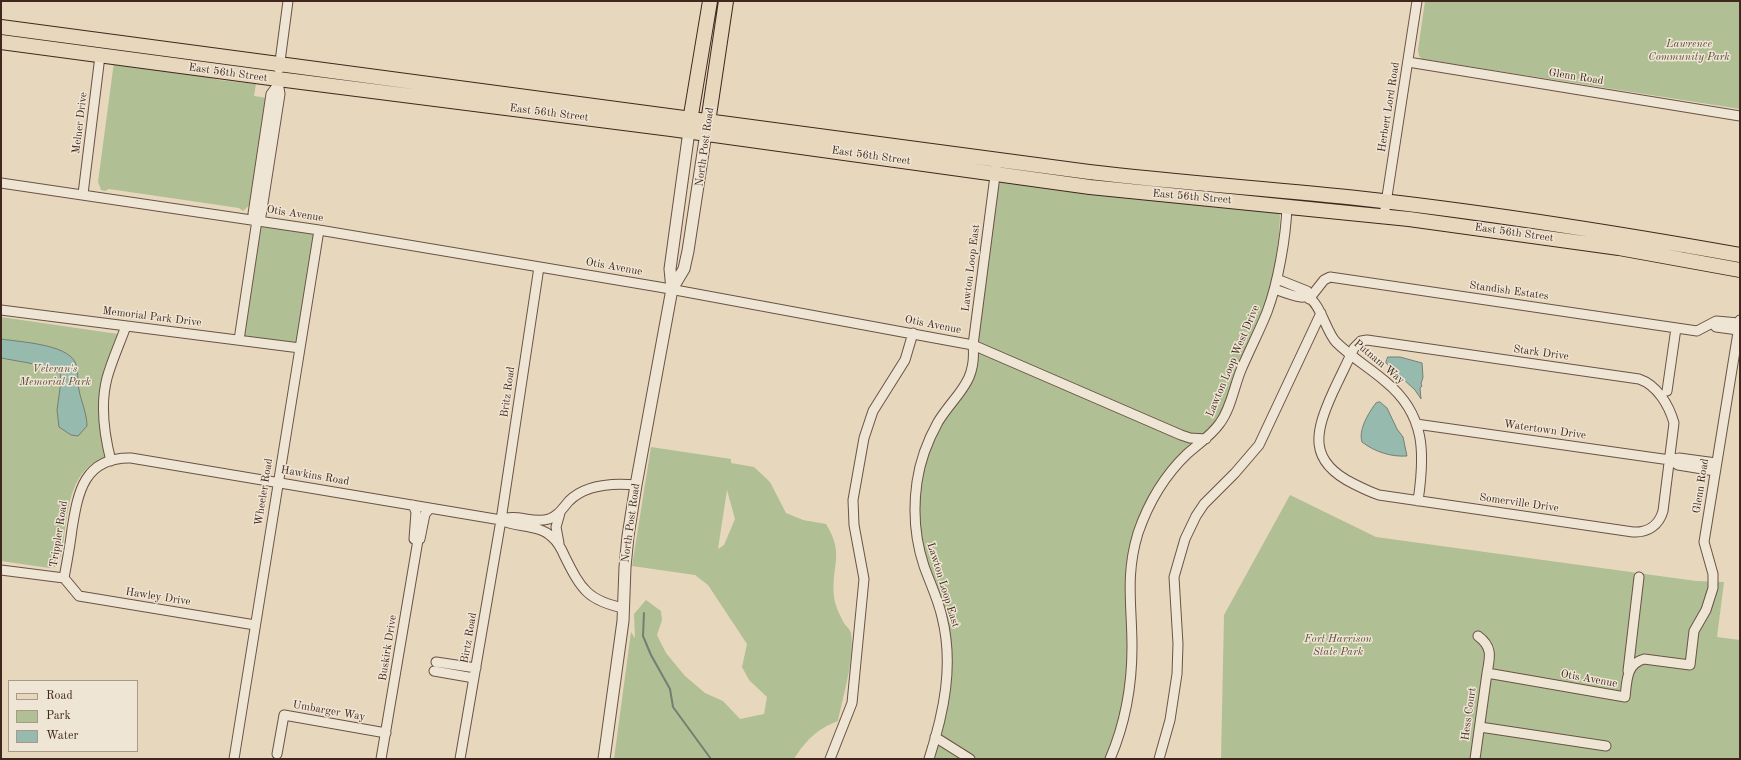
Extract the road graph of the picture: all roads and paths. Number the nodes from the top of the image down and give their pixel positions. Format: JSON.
{"nodes":[{"id":1,"x":288,"y":1,"type":"edge"},
{"id":2,"x":710,"y":1,"type":"edge"},
{"id":3,"x":726,"y":1,"type":"edge"},
{"id":4,"x":1418,"y":1,"type":"edge"},
{"id":5,"x":1,"y":27,"type":"edge"},
{"id":6,"x":1,"y":42,"type":"edge"},
{"id":7,"x":187,"y":53,"type":"junction"},
{"id":8,"x":100,"y":56,"type":"junction"},
{"id":9,"x":1408,"y":62,"type":"junction"},
{"id":10,"x":279,"y":76,"type":"junction"},
{"id":11,"x":490,"y":91,"type":"junction"},
{"id":12,"x":433,"y":98,"type":"junction"},
{"id":13,"x":559,"y":100,"type":"junction"},
{"id":14,"x":518,"y":109,"type":"junction"},
{"id":15,"x":1740,"y":116,"type":"edge"},
{"id":16,"x":690,"y":124,"type":"junction"},
{"id":17,"x":707,"y":127,"type":"junction"},
{"id":18,"x":996,"y":171,"type":"junction"},
{"id":19,"x":1,"y":183,"type":"edge"},
{"id":20,"x":84,"y":194,"type":"junction"},
{"id":21,"x":1386,"y":202,"type":"junction"},
{"id":22,"x":1287,"y":206,"type":"junction"},
{"id":23,"x":1384,"y":216,"type":"junction"},
{"id":24,"x":257,"y":220,"type":"junction"},
{"id":25,"x":319,"y":230,"type":"junction"},
{"id":26,"x":1740,"y":255,"type":"edge"},
{"id":27,"x":539,"y":267,"type":"junction"},
{"id":28,"x":1740,"y":270,"type":"edge"},
{"id":29,"x":1277,"y":279,"type":"junction"},
{"id":30,"x":672,"y":289,"type":"junction"},
{"id":31,"x":1275,"y":289,"type":"junction"},
{"id":32,"x":1308,"y":298,"type":"junction"},
{"id":33,"x":1,"y":310,"type":"edge"},
{"id":34,"x":1321,"y":313,"type":"junction"},
{"id":35,"x":1740,"y":320,"type":"edge"},
{"id":36,"x":126,"y":326,"type":"junction"},
{"id":37,"x":1739,"y":327,"type":"edge"},
{"id":38,"x":1676,"y":328,"type":"junction"},
{"id":39,"x":913,"y":333,"type":"junction"},
{"id":40,"x":238,"y":340,"type":"junction"},
{"id":41,"x":974,"y":345,"type":"junction"},
{"id":42,"x":300,"y":348,"type":"junction"},
{"id":43,"x":1351,"y":354,"type":"junction"},
{"id":44,"x":1667,"y":392,"type":"dead end"},
{"id":45,"x":1416,"y":424,"type":"junction"},
{"id":46,"x":1206,"y":439,"type":"junction"},
{"id":47,"x":125,"y":458,"type":"joint"},
{"id":48,"x":111,"y":460,"type":"junction"},
{"id":49,"x":1670,"y":460,"type":"junction"},
{"id":50,"x":1716,"y":467,"type":"junction"},
{"id":51,"x":278,"y":482,"type":"junction"},
{"id":52,"x":636,"y":485,"type":"junction"},
{"id":53,"x":1418,"y":501,"type":"junction"},
{"id":54,"x":413,"y":505,"type":"junction"},
{"id":55,"x":430,"y":508,"type":"junction"},
{"id":56,"x":560,"y":513,"type":"junction"},
{"id":57,"x":500,"y":520,"type":"junction"},
{"id":58,"x":418,"y":540,"type":"junction"},
{"id":59,"x":559,"y":546,"type":"junction"},
{"id":60,"x":1,"y":570,"type":"edge"},
{"id":61,"x":1639,"y":577,"type":"dead end"},
{"id":62,"x":64,"y":578,"type":"junction"},
{"id":63,"x":624,"y":608,"type":"junction"},
{"id":64,"x":255,"y":626,"type":"junction"},
{"id":65,"x":1478,"y":636,"type":"dead end"},
{"id":66,"x":1691,"y":651,"type":"joint"},
{"id":67,"x":436,"y":662,"type":"dead end"},
{"id":68,"x":476,"y":668,"type":"junction"},
{"id":69,"x":434,"y":671,"type":"dead end"},
{"id":70,"x":1628,"y":672,"type":"junction"},
{"id":71,"x":1487,"y":673,"type":"junction"},
{"id":72,"x":474,"y":678,"type":"junction"},
{"id":73,"x":1480,"y":726,"type":"junction"},
{"id":74,"x":386,"y":733,"type":"junction"},
{"id":75,"x":936,"y":737,"type":"junction"},
{"id":76,"x":1606,"y":746,"type":"dead end"},
{"id":77,"x":277,"y":754,"type":"dead end"},
{"id":78,"x":234,"y":759,"type":"edge"},
{"id":79,"x":381,"y":759,"type":"edge"},
{"id":80,"x":460,"y":759,"type":"edge"},
{"id":81,"x":604,"y":759,"type":"edge"},
{"id":82,"x":830,"y":759,"type":"edge"},
{"id":83,"x":929,"y":759,"type":"edge"},
{"id":84,"x":970,"y":759,"type":"edge"},
{"id":85,"x":1110,"y":759,"type":"edge"},
{"id":86,"x":1159,"y":759,"type":"edge"},
{"id":87,"x":1475,"y":759,"type":"edge"}],
"edges":[{"from":1,"to":10,"type":"street"},
{"from":2,"to":16,"type":"main road","name":"North Post Road"},
{"from":3,"to":17,"type":"main road","name":"North Post Road"},
{"from":4,"to":9,"type":"street","name":"Herbert Lord Road"},
{"from":5,"to":7,"type":"main road","name":"East 56th Street"},
{"from":6,"to":8,"type":"main road","name":"East 56th Street"},
{"from":7,"to":8,"type":"main road"},
{"from":7,"to":10,"type":"main road","name":"East 56th Street"},
{"from":8,"to":10,"type":"main road","name":"East 56th Street"},
{"from":8,"to":20,"type":"street","name":"Melner Drive"},
{"from":9,"to":15,"type":"street","name":"Glenn Road"},
{"from":9,"to":21,"type":"street","name":"Herbert Lord Road"},
{"from":10,"to":11,"type":"main road","name":"East 56th Street"},
{"from":10,"to":12,"type":"main road","name":"East 56th Street"},
{"from":10,"to":24,"type":"street"},
{"from":11,"to":12,"type":"main road"},
{"from":11,"to":13,"type":"main road","name":"East 56th Street"},
{"from":12,"to":14,"type":"main road","name":"East 56th Street"},
{"from":13,"to":14,"type":"main road"},
{"from":13,"to":16,"type":"main road","name":"East 56th Street"},
{"from":14,"to":16,"type":"main road","name":"East 56th Street"},
{"from":16,"to":17,"type":"main road","name":"East 56th Street"},
{"from":16,"to":30,"type":"street","name":"North Post Road"},
{"from":17,"to":18,"type":"main road","name":"East 56th Street"},
{"from":17,"to":21,"type":"main road","name":"East 56th Street"},
{"from":17,"to":30,"type":"street","name":"North Post Road"},
{"from":18,"to":22,"type":"main road","name":"East 56th Street"},
{"from":18,"to":41,"type":"street","name":"Lawton Loop East"},
{"from":19,"to":20,"type":"street","name":"Otis Avenue"},
{"from":20,"to":24,"type":"street","name":"Otis Avenue"},
{"from":21,"to":23,"type":"street","name":"Herbert Lord Road"},
{"from":21,"to":26,"type":"main road","name":"East 56th Street"},
{"from":22,"to":23,"type":"main road","name":"East 56th Street"},
{"from":22,"to":29,"type":"street","name":"Lawton Loop West Drive"},
{"from":23,"to":28,"type":"main road","name":"East 56th Street"},
{"from":24,"to":25,"type":"street","name":"Otis Avenue"},
{"from":24,"to":40,"type":"street"},
{"from":25,"to":27,"type":"street","name":"Otis Avenue"},
{"from":25,"to":42,"type":"street","name":"Wheeler Road"},
{"from":27,"to":30,"type":"street","name":"Otis Avenue"},
{"from":27,"to":57,"type":"street","name":"Britz Road"},
{"from":29,"to":31,"type":"street","name":"Lawton Loop West Drive"},
{"from":29,"to":32,"type":"street","name":"Putnam Way"},
{"from":30,"to":39,"type":"street","name":"Otis Avenue"},
{"from":30,"to":52,"type":"street","name":"North Post Road"},
{"from":31,"to":32,"type":"street"},
{"from":31,"to":46,"type":"street","name":"Lawton Loop West Drive"},
{"from":32,"to":34,"type":"street","name":"Putnam Way"},
{"from":32,"to":38,"type":"street","name":"Standish Estates"},
{"from":33,"to":36,"type":"street","name":"Memorial Park Drive"},
{"from":34,"to":43,"type":"street","name":"Putnam Way"},
{"from":34,"to":86,"type":"street"},
{"from":35,"to":37,"type":"street","name":"Glenn Road"},
{"from":36,"to":40,"type":"street","name":"Memorial Park Drive"},
{"from":36,"to":48,"type":"street"},
{"from":37,"to":38,"type":"street","name":"Standish Estates"},
{"from":37,"to":50,"type":"street","name":"Glenn Road"},
{"from":38,"to":44,"type":"street"},
{"from":39,"to":41,"type":"street","name":"Otis Avenue"},
{"from":39,"to":82,"type":"street"},
{"from":40,"to":42,"type":"street","name":"Memorial Park Drive"},
{"from":41,"to":46,"type":"street","name":"Otis Avenue"},
{"from":41,"to":75,"type":"street","name":"Lawton Loop East"},
{"from":42,"to":51,"type":"street","name":"Wheeler Road"},
{"from":43,"to":45,"type":"street","name":"Putnam Way"},
{"from":43,"to":49,"type":"street","name":"Stark Drive"},
{"from":43,"to":53,"type":"street","name":"Somerville Drive"},
{"from":45,"to":49,"type":"street","name":"Watertown Drive"},
{"from":45,"to":53,"type":"street","name":"Putnam Way"},
{"from":46,"to":85,"type":"street","name":"Lawton Loop West Drive"},
{"from":47,"to":48,"type":"street","name":"Trippler Road"},
{"from":47,"to":51,"type":"street","name":"Hawkins Road"},
{"from":48,"to":62,"type":"street","name":"Trippler Road"},
{"from":49,"to":50,"type":"street","name":"Watertown Drive"},
{"from":49,"to":53,"type":"street","name":"Somerville Drive"},
{"from":50,"to":66,"type":"street","name":"Glenn Road"},
{"from":51,"to":54,"type":"street","name":"Hawkins Road"},
{"from":51,"to":64,"type":"street","name":"Wheeler Road"},
{"from":52,"to":56,"type":"street","name":"Hawkins Road"},
{"from":52,"to":63,"type":"street","name":"North Post Road"},
{"from":54,"to":55,"type":"street","name":"Hawkins Road"},
{"from":54,"to":58,"type":"street","name":"Buskirk Drive"},
{"from":55,"to":57,"type":"street","name":"Hawkins Road"},
{"from":55,"to":58,"type":"street","name":"Buskirk Drive"},
{"from":56,"to":57,"type":"street","name":"Hawkins Road"},
{"from":56,"to":59,"type":"street"},
{"from":57,"to":59,"type":"street","name":"Hawkins Road"},
{"from":57,"to":68,"type":"street","name":"Birtz Road"},
{"from":58,"to":74,"type":"street","name":"Buskirk Drive"},
{"from":59,"to":63,"type":"street","name":"Hawkins Road"},
{"from":60,"to":62,"type":"street","name":"Trippler Road"},
{"from":61,"to":70,"type":"street"},
{"from":62,"to":64,"type":"street","name":"Hawley Drive"},
{"from":63,"to":81,"type":"street","name":"North Post Road"},
{"from":64,"to":78,"type":"street","name":"Wheeler Road"},
{"from":65,"to":71,"type":"street"},
{"from":66,"to":70,"type":"street","name":"Otis Avenue"},
{"from":67,"to":68,"type":"street"},
{"from":68,"to":72,"type":"street","name":"Birtz Road"},
{"from":69,"to":72,"type":"street"},
{"from":70,"to":71,"type":"street","name":"Otis Avenue"},
{"from":71,"to":73,"type":"street","name":"Hess Court"},
{"from":72,"to":80,"type":"street","name":"Birtz Road"},
{"from":73,"to":76,"type":"street"},
{"from":73,"to":87,"type":"street","name":"Hess Court"},
{"from":74,"to":77,"type":"street","name":"Umbarger Way"},
{"from":74,"to":79,"type":"street","name":"Buskirk Drive"},
{"from":75,"to":83,"type":"street","name":"Lawton Loop East"},
{"from":75,"to":84,"type":"street"}]}
